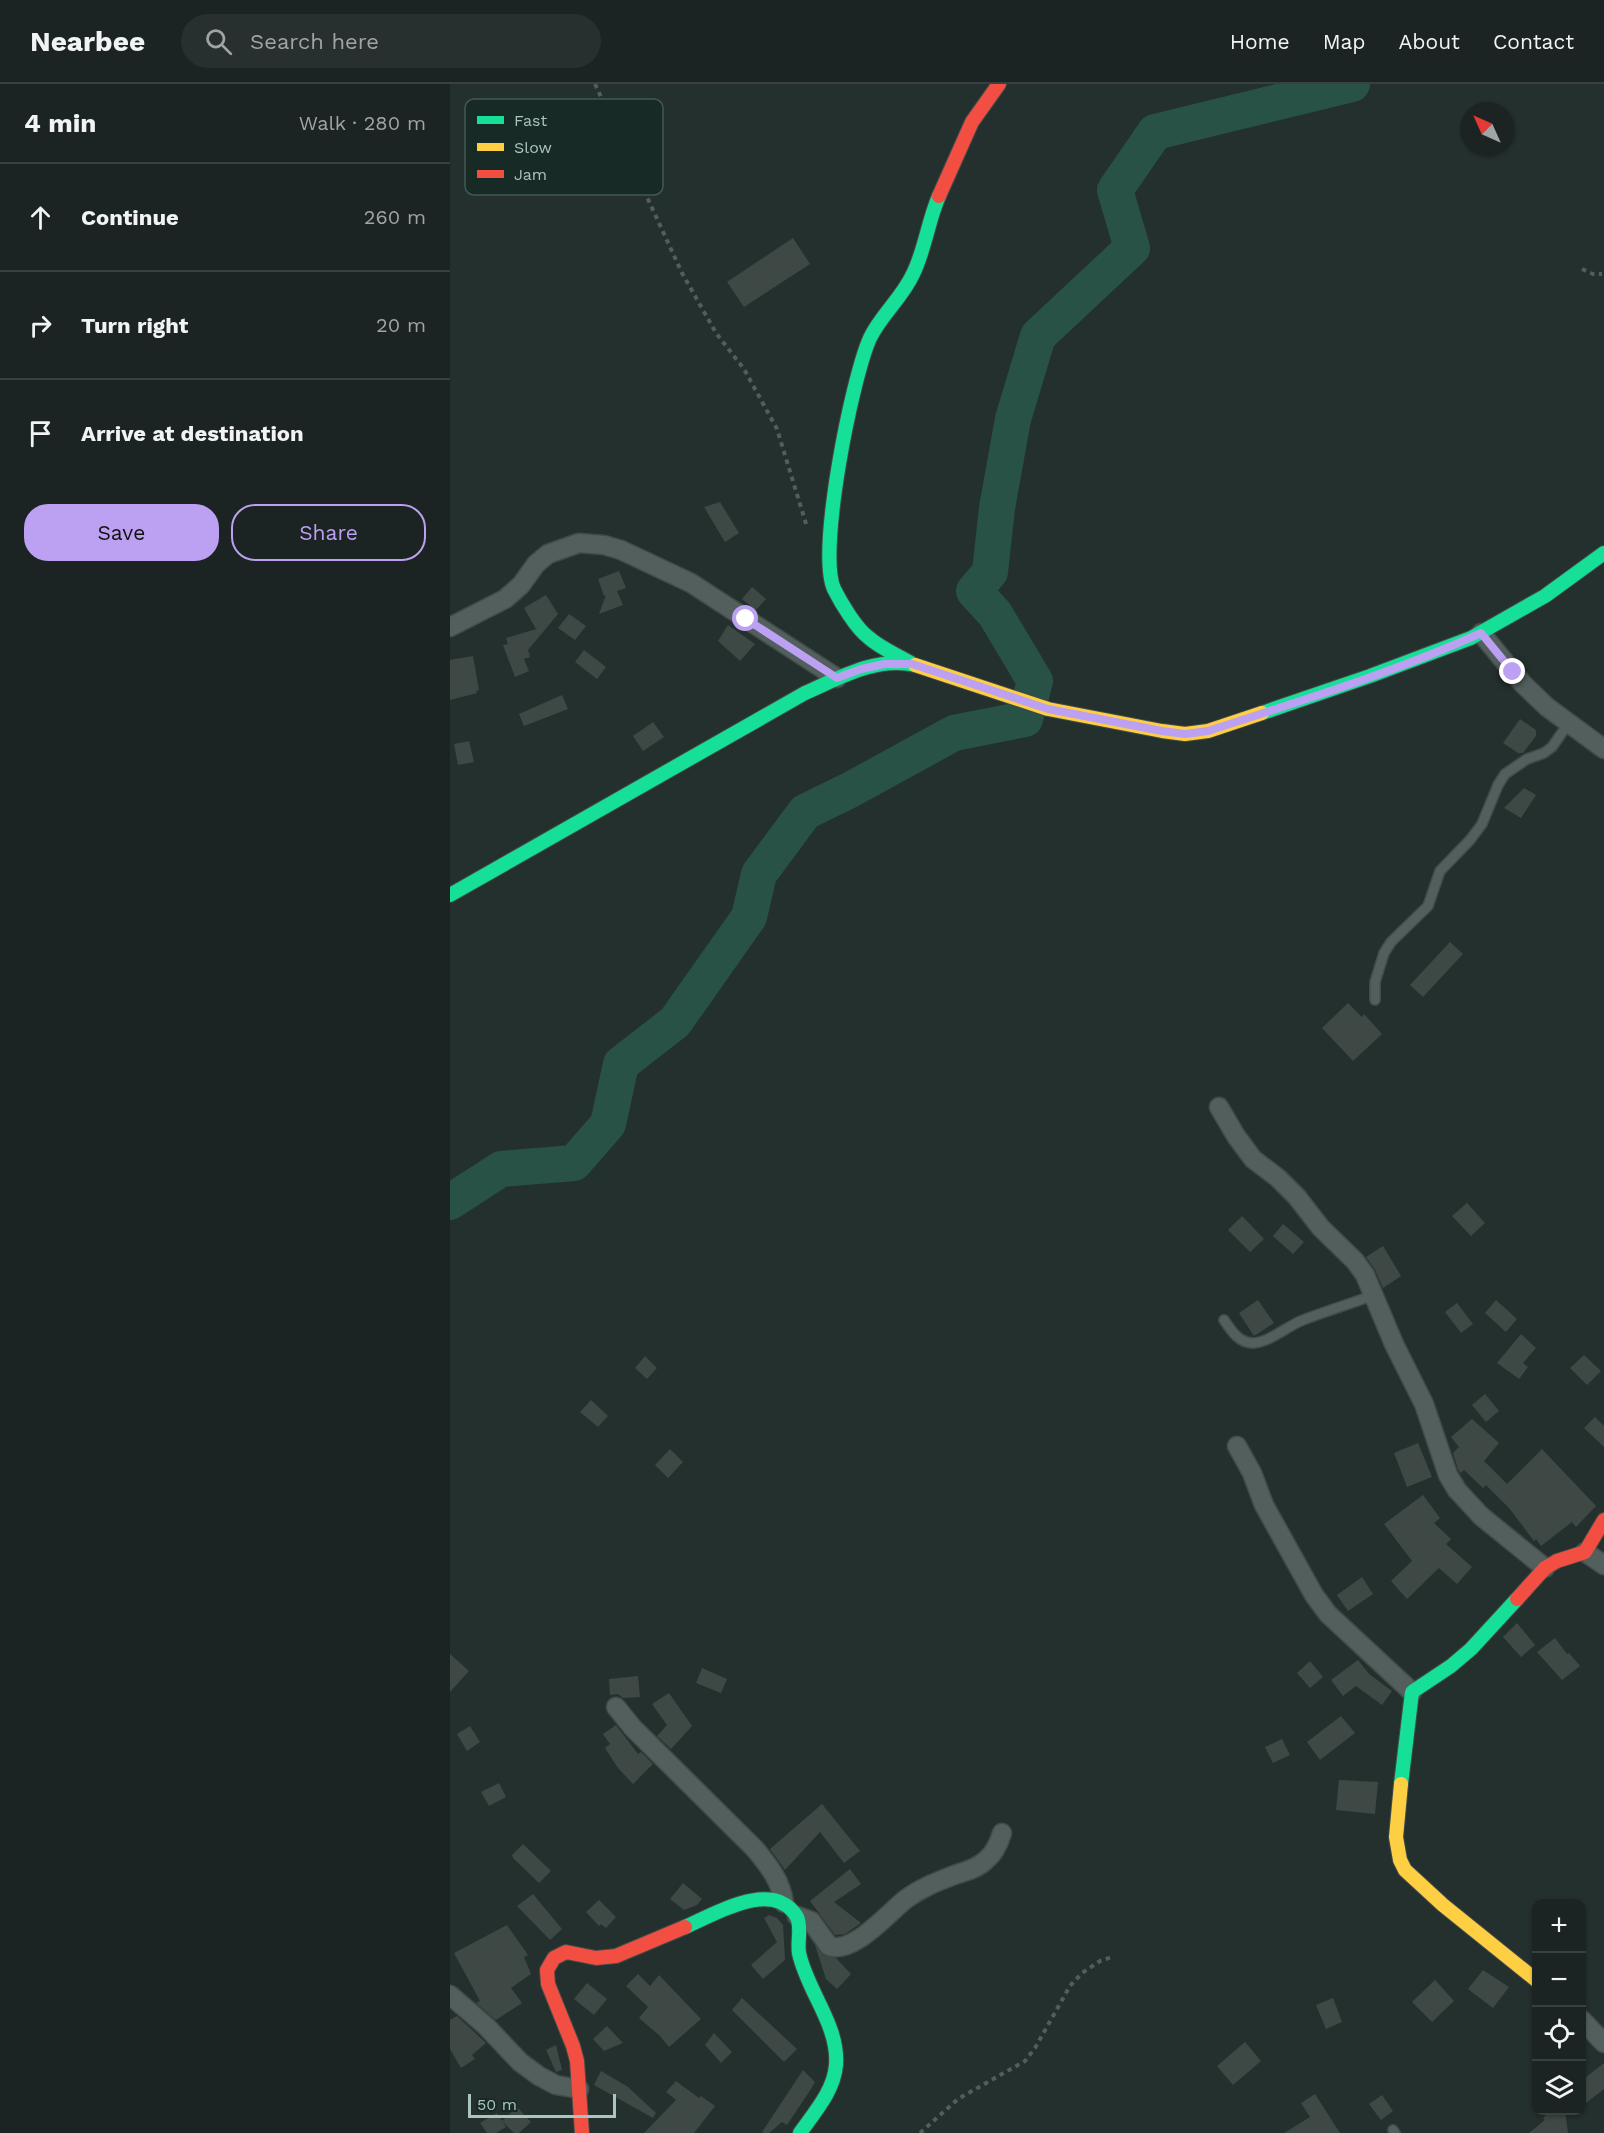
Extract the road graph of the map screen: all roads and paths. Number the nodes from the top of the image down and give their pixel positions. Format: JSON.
{"nodes":[{"id":1,"x":595,"y":84,"type":"edge"},
{"id":2,"x":999,"y":84,"type":"edge"},
{"id":3,"x":602,"y":99,"type":"edge"},
{"id":4,"x":647,"y":195,"type":"edge"},
{"id":5,"x":1582,"y":269,"type":"dead end"},
{"id":6,"x":1602,"y":274,"type":"dead end"},
{"id":7,"x":808,"y":529,"type":"dead end"},
{"id":8,"x":1604,"y":553,"type":"edge"},
{"id":9,"x":450,"y":627,"type":"edge"},
{"id":10,"x":1481,"y":633,"type":"junction"},
{"id":11,"x":912,"y":664,"type":"junction"},
{"id":12,"x":837,"y":678,"type":"junction"},
{"id":13,"x":1568,"y":724,"type":"junction"},
{"id":14,"x":1604,"y":749,"type":"edge"},
{"id":15,"x":450,"y":895,"type":"edge"},
{"id":16,"x":1375,"y":1000,"type":"dead end"},
{"id":17,"x":1219,"y":1107,"type":"dead end"},
{"id":18,"x":1374,"y":1295,"type":"junction"},
{"id":19,"x":1224,"y":1320,"type":"dead end"},
{"id":20,"x":1237,"y":1446,"type":"dead end"},
{"id":21,"x":1604,"y":1520,"type":"edge"},
{"id":22,"x":1585,"y":1552,"type":"junction"},
{"id":23,"x":1604,"y":1565,"type":"edge"},
{"id":24,"x":1545,"y":1568,"type":"junction"},
{"id":25,"x":1412,"y":1692,"type":"junction"},
{"id":26,"x":616,"y":1707,"type":"dead end"},
{"id":27,"x":1002,"y":1833,"type":"dead end"},
{"id":28,"x":790,"y":1910,"type":"junction"},
{"id":29,"x":1112,"y":1957,"type":"dead end"},
{"id":30,"x":1532,"y":1977,"type":"edge"},
{"id":31,"x":450,"y":1995,"type":"edge"},
{"id":32,"x":1586,"y":2025,"type":"edge"},
{"id":33,"x":1604,"y":2043,"type":"edge"},
{"id":34,"x":579,"y":2089,"type":"junction"},
{"id":35,"x":582,"y":2133,"type":"edge"},
{"id":36,"x":800,"y":2133,"type":"edge"},
{"id":37,"x":920,"y":2133,"type":"edge"}],
"edges":[{"from":1,"to":3,"type":"path"},
{"from":2,"to":11,"type":"street"},
{"from":4,"to":7,"type":"path"},
{"from":5,"to":6,"type":"path"},
{"from":8,"to":10,"type":"street"},
{"from":9,"to":12,"type":"street"},
{"from":10,"to":11,"type":"street"},
{"from":10,"to":13,"type":"street"},
{"from":11,"to":12,"type":"street"},
{"from":12,"to":15,"type":"street"},
{"from":13,"to":14,"type":"street"},
{"from":13,"to":16,"type":"lane"},
{"from":17,"to":18,"type":"street"},
{"from":18,"to":19,"type":"lane"},
{"from":18,"to":24,"type":"street"},
{"from":20,"to":25,"type":"street"},
{"from":21,"to":22,"type":"street"},
{"from":22,"to":23,"type":"street"},
{"from":22,"to":24,"type":"street"},
{"from":24,"to":25,"type":"street"},
{"from":25,"to":30,"type":"street"},
{"from":26,"to":28,"type":"street"},
{"from":27,"to":28,"type":"street"},
{"from":28,"to":34,"type":"street"},
{"from":28,"to":36,"type":"street"},
{"from":29,"to":37,"type":"path"},
{"from":31,"to":34,"type":"street"},
{"from":32,"to":33,"type":"street"},
{"from":34,"to":35,"type":"street"}]}
